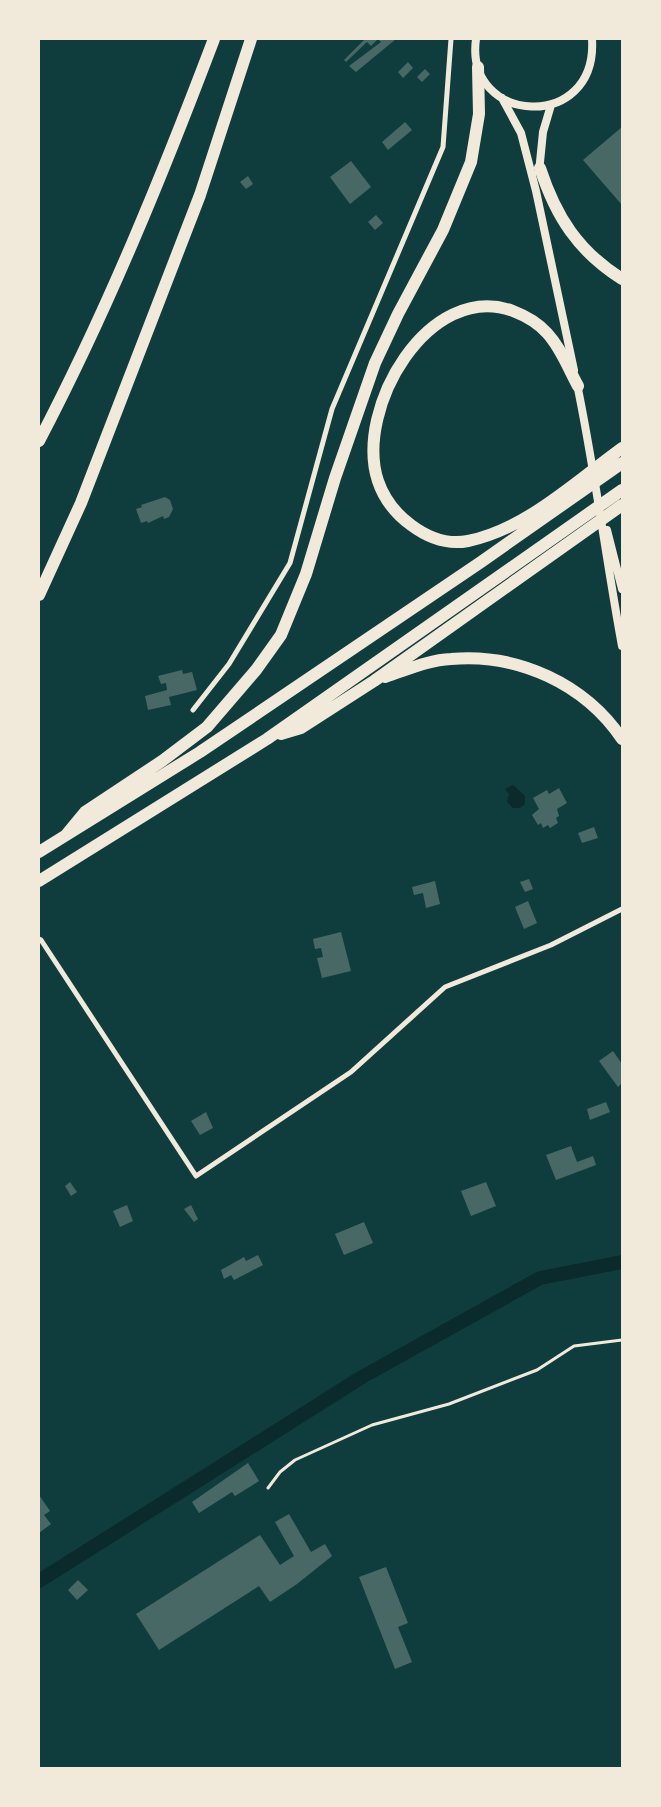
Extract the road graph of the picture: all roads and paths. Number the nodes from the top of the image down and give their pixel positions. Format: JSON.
{"nodes":[{"id":1,"x":214,"y":39,"type":"edge"},
{"id":2,"x":251,"y":39,"type":"edge"},
{"id":3,"x":451,"y":39,"type":"edge"},
{"id":4,"x":476,"y":39,"type":"edge"},
{"id":5,"x":592,"y":39,"type":"edge"},
{"id":6,"x":478,"y":67,"type":"junction"},
{"id":7,"x":502,"y":98,"type":"junction"},
{"id":8,"x":551,"y":105,"type":"junction"},
{"id":9,"x":540,"y":168,"type":"junction"},
{"id":10,"x":536,"y":191,"type":"junction"},
{"id":11,"x":622,"y":280,"type":"edge"},
{"id":12,"x":578,"y":386,"type":"junction"},
{"id":13,"x":39,"y":441,"type":"edge"},
{"id":14,"x":622,"y":448,"type":"edge"},
{"id":15,"x":622,"y":463,"type":"edge"},
{"id":16,"x":622,"y":490,"type":"edge"},
{"id":17,"x":599,"y":497,"type":"junction"},
{"id":18,"x":562,"y":499,"type":"junction"},
{"id":19,"x":622,"y":505,"type":"edge"},
{"id":20,"x":571,"y":534,"type":"junction"},
{"id":21,"x":622,"y":589,"type":"edge"},
{"id":22,"x":39,"y":595,"type":"edge"},
{"id":23,"x":622,"y":646,"type":"edge"},
{"id":24,"x":374,"y":681,"type":"junction"},
{"id":25,"x":193,"y":710,"type":"dead end"},
{"id":26,"x":267,"y":739,"type":"junction"},
{"id":27,"x":622,"y":739,"type":"edge"},
{"id":28,"x":66,"y":835,"type":"junction"},
{"id":29,"x":39,"y":852,"type":"edge"},
{"id":30,"x":39,"y":882,"type":"edge"},
{"id":31,"x":622,"y":909,"type":"edge"},
{"id":32,"x":39,"y":939,"type":"edge"},
{"id":33,"x":622,"y":1340,"type":"edge"},
{"id":34,"x":268,"y":1488,"type":"dead end"}],
"edges":[{"from":1,"to":13,"type":"highway"},
{"from":2,"to":22,"type":"highway"},
{"from":3,"to":25,"type":"street"},
{"from":4,"to":6,"type":"street"},
{"from":5,"to":8,"type":"street"},
{"from":6,"to":7,"type":"street"},
{"from":6,"to":28,"type":"highway"},
{"from":7,"to":8,"type":"street"},
{"from":7,"to":10,"type":"street"},
{"from":8,"to":9,"type":"street"},
{"from":9,"to":10,"type":"street"},
{"from":9,"to":11,"type":"highway"},
{"from":10,"to":12,"type":"street"},
{"from":12,"to":17,"type":"street"},
{"from":12,"to":18,"type":"highway"},
{"from":14,"to":18,"type":"highway"},
{"from":15,"to":18,"type":"highway"},
{"from":16,"to":20,"type":"highway"},
{"from":17,"to":21,"type":"street"},
{"from":17,"to":23,"type":"street"},
{"from":18,"to":28,"type":"highway"},
{"from":19,"to":20,"type":"highway"},
{"from":20,"to":24,"type":"highway"},
{"from":20,"to":26,"type":"highway"},
{"from":24,"to":26,"type":"highway"},
{"from":24,"to":27,"type":"highway"},
{"from":26,"to":30,"type":"highway"},
{"from":28,"to":29,"type":"highway"},
{"from":31,"to":32,"type":"street"},
{"from":33,"to":34,"type":"lane"}]}
